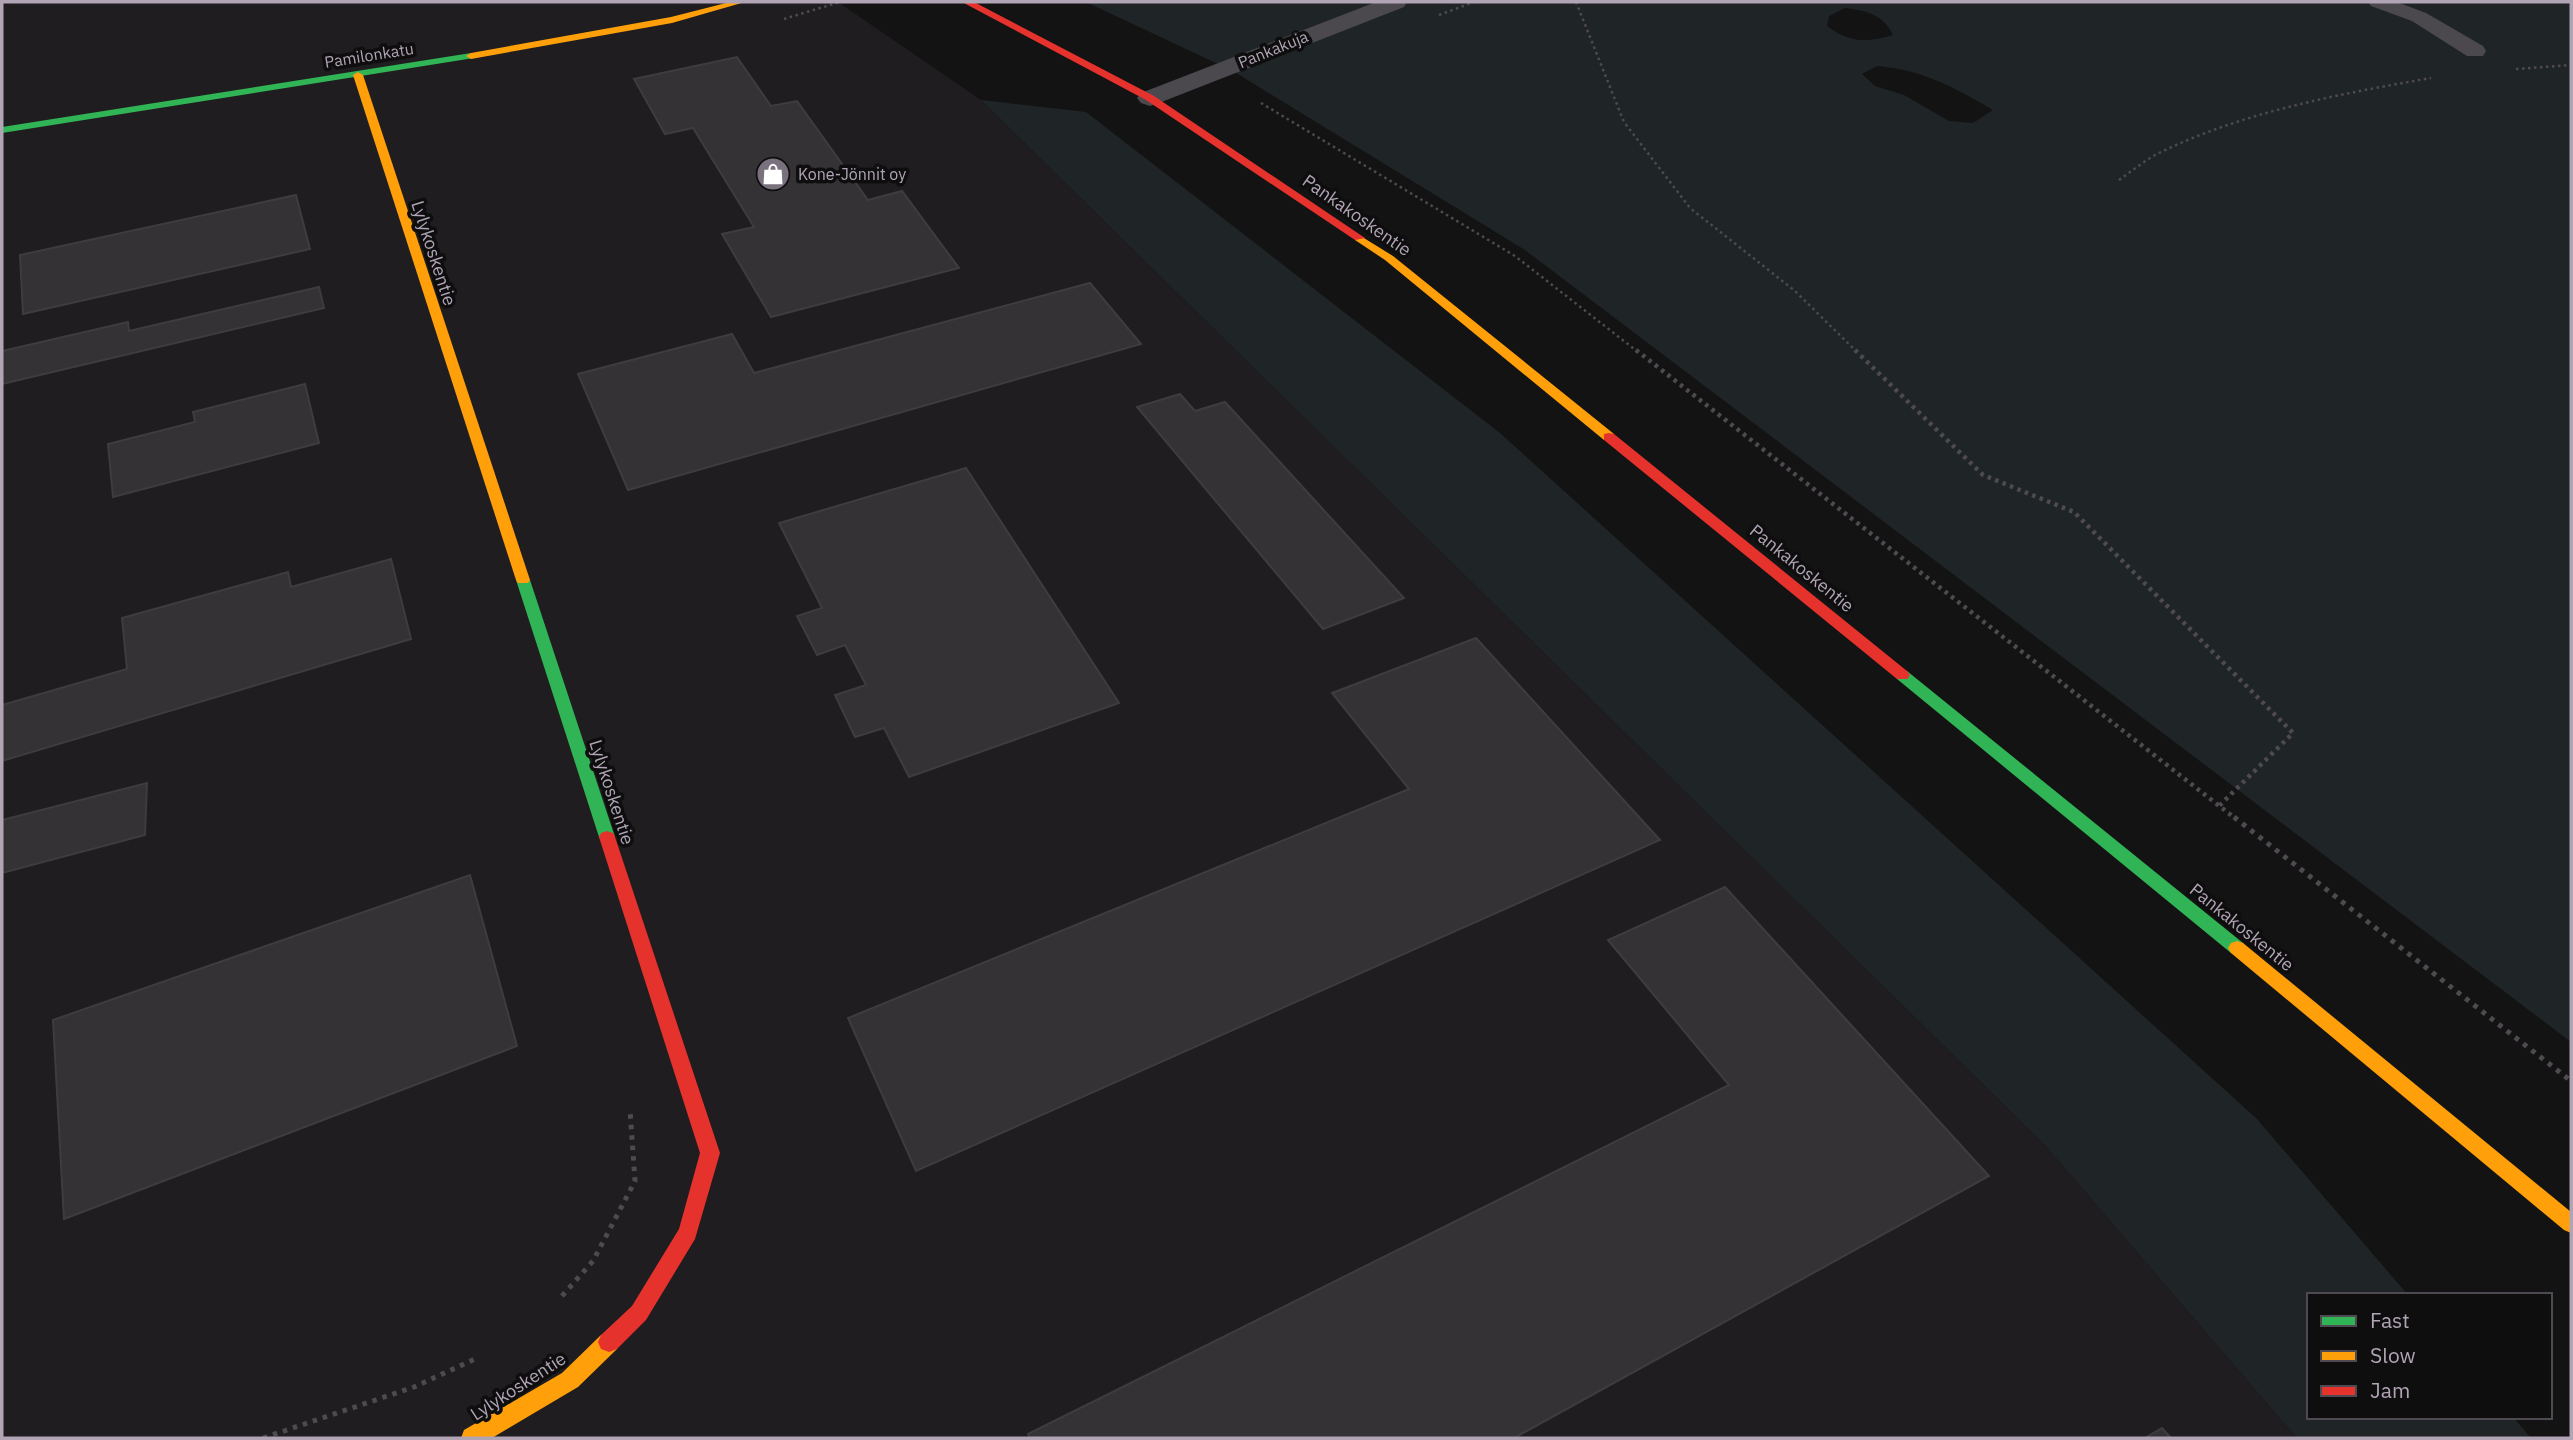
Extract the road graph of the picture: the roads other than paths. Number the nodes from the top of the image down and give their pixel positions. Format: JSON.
{"nodes":[{"id":1,"x":740,"y":2,"type":"edge"},
{"id":2,"x":967,"y":2,"type":"edge"},
{"id":3,"x":1396,"y":2,"type":"edge"},
{"id":4,"x":2378,"y":2,"type":"edge"},
{"id":5,"x":2474,"y":51,"type":"dead end"},
{"id":6,"x":358,"y":75,"type":"junction"},
{"id":7,"x":1150,"y":98,"type":"junction"},
{"id":8,"x":2,"y":130,"type":"edge"},
{"id":9,"x":2571,"y":1224,"type":"edge"},
{"id":10,"x":472,"y":1438,"type":"edge"}],
"edges":[{"from":1,"to":6,"type":"street","name":"Pamilonkatu"},
{"from":2,"to":7,"type":"street","name":"Pankakoskentie"},
{"from":3,"to":7,"type":"street","name":"Pankakuja"},
{"from":4,"to":5,"type":"lane"},
{"from":6,"to":8,"type":"street","name":"Pamilonkatu"},
{"from":6,"to":10,"type":"street","name":"Lylykoskentie"},
{"from":7,"to":9,"type":"street","name":"Pankakoskentie"}]}
